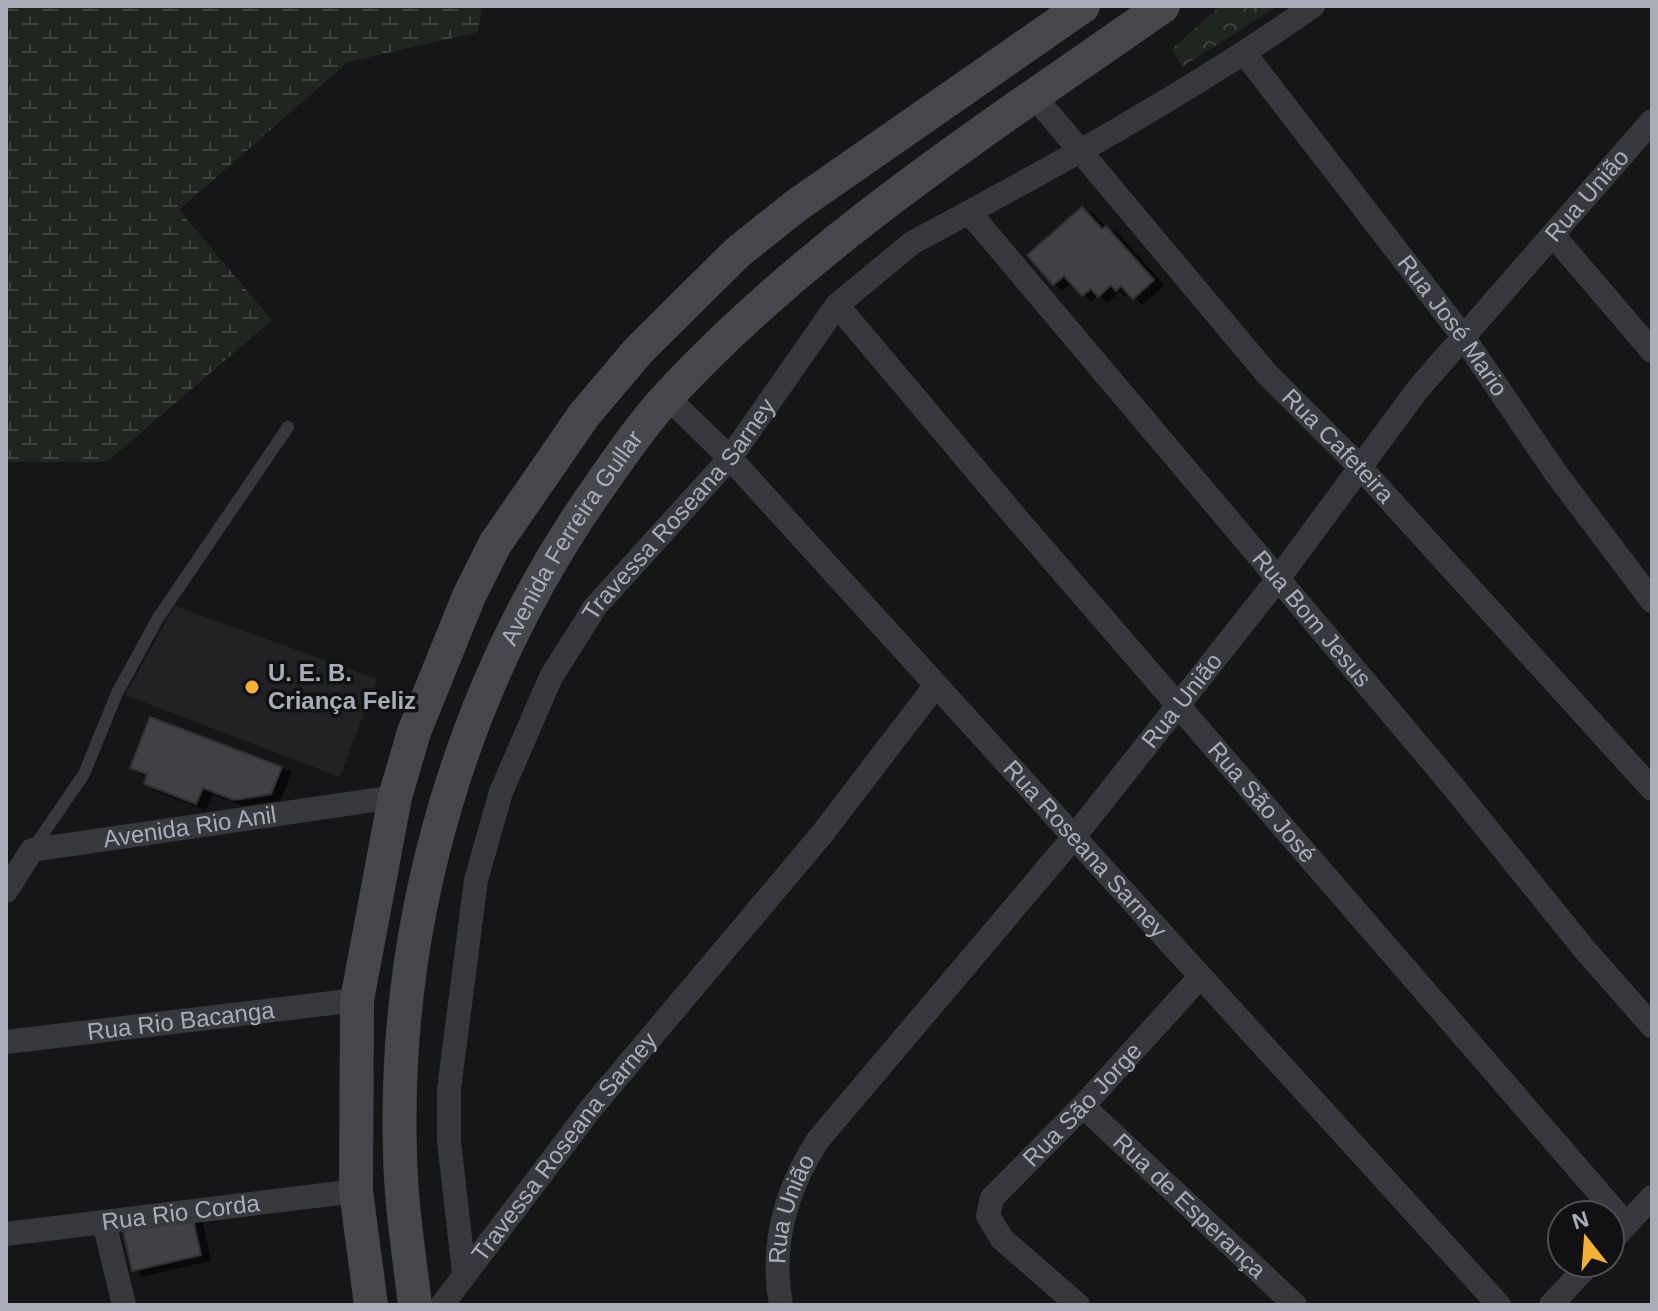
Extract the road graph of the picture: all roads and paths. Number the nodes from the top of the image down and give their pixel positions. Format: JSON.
{"nodes":[{"id":1,"x":1083,"y":6,"type":"edge"},
{"id":2,"x":1163,"y":6,"type":"edge"},
{"id":3,"x":1313,"y":6,"type":"edge"},
{"id":4,"x":1047,"y":32,"type":"junction"},
{"id":5,"x":1245,"y":54,"type":"junction"},
{"id":6,"x":1076,"y":67,"type":"junction"},
{"id":7,"x":1034,"y":96,"type":"junction"},
{"id":8,"x":1652,"y":121,"type":"edge"},
{"id":9,"x":1083,"y":151,"type":"junction"},
{"id":10,"x":969,"y":212,"type":"junction"},
{"id":11,"x":1553,"y":235,"type":"junction"},
{"id":12,"x":837,"y":305,"type":"junction"},
{"id":13,"x":1462,"y":335,"type":"junction"},
{"id":14,"x":1652,"y":351,"type":"edge"},
{"id":15,"x":667,"y":397,"type":"junction"},
{"id":16,"x":288,"y":427,"type":"dead end"},
{"id":17,"x":730,"y":458,"type":"junction"},
{"id":18,"x":1360,"y":467,"type":"junction"},
{"id":19,"x":1278,"y":579,"type":"junction"},
{"id":20,"x":1652,"y":601,"type":"edge"},
{"id":21,"x":936,"y":685,"type":"junction"},
{"id":22,"x":1179,"y":706,"type":"junction"},
{"id":23,"x":1652,"y":789,"type":"edge"},
{"id":24,"x":395,"y":797,"type":"junction"},
{"id":25,"x":1074,"y":837,"type":"junction"},
{"id":26,"x":32,"y":850,"type":"junction"},
{"id":27,"x":6,"y":891,"type":"edge"},
{"id":28,"x":1200,"y":977,"type":"junction"},
{"id":29,"x":357,"y":1000,"type":"junction"},
{"id":30,"x":1652,"y":1026,"type":"edge"},
{"id":31,"x":6,"y":1042,"type":"edge"},
{"id":32,"x":1083,"y":1106,"type":"junction"},
{"id":33,"x":356,"y":1191,"type":"junction"},
{"id":34,"x":1652,"y":1197,"type":"edge"},
{"id":35,"x":1590,"y":1199,"type":"edge"},
{"id":36,"x":104,"y":1222,"type":"junction"},
{"id":37,"x":1626,"y":1225,"type":"edge"},
{"id":38,"x":6,"y":1234,"type":"edge"},
{"id":39,"x":464,"y":1273,"type":"junction"},
{"id":40,"x":1575,"y":1279,"type":"edge"},
{"id":41,"x":124,"y":1305,"type":"edge"},
{"id":42,"x":371,"y":1305,"type":"edge"},
{"id":43,"x":415,"y":1305,"type":"edge"},
{"id":44,"x":442,"y":1305,"type":"edge"},
{"id":45,"x":781,"y":1305,"type":"edge"},
{"id":46,"x":1078,"y":1305,"type":"edge"},
{"id":47,"x":1295,"y":1305,"type":"edge"},
{"id":48,"x":1499,"y":1305,"type":"edge"},
{"id":49,"x":1551,"y":1305,"type":"edge"}],
"edges":[{"from":1,"to":4,"type":"main road"},
{"from":2,"to":6,"type":"main road","name":"Avenida Ferreira Gullar"},
{"from":3,"to":5,"type":"street","name":"Travessa Roseana Sarney"},
{"from":4,"to":6,"type":"main road"},
{"from":4,"to":24,"type":"main road"},
{"from":5,"to":9,"type":"street","name":"Travessa Roseana Sarney"},
{"from":5,"to":13,"type":"street","name":"Rua José Mario"},
{"from":6,"to":7,"type":"main road","name":"Avenida Ferreira Gullar"},
{"from":7,"to":9,"type":"street","name":"Rua Cafeteira"},
{"from":7,"to":15,"type":"main road","name":"Avenida Ferreira Gullar"},
{"from":8,"to":11,"type":"street","name":"Rua União"},
{"from":9,"to":10,"type":"street","name":"Travessa Roseana Sarney"},
{"from":9,"to":18,"type":"street","name":"Rua Cafeteira"},
{"from":10,"to":12,"type":"street","name":"Travessa Roseana Sarney"},
{"from":10,"to":19,"type":"street","name":"Rua Bom Jesus"},
{"from":11,"to":13,"type":"street","name":"Rua União"},
{"from":11,"to":14,"type":"street"},
{"from":12,"to":17,"type":"street","name":"Travessa Roseana Sarney"},
{"from":12,"to":22,"type":"street","name":"Rua São José"},
{"from":13,"to":18,"type":"street","name":"Rua União"},
{"from":13,"to":20,"type":"street","name":"Rua José Mario"},
{"from":15,"to":17,"type":"street","name":"Rua Roseana Sarney"},
{"from":15,"to":43,"type":"main road","name":"Avenida Ferreira Gullar"},
{"from":16,"to":26,"type":"lane"},
{"from":17,"to":21,"type":"street","name":"Rua Roseana Sarney"},
{"from":17,"to":39,"type":"street","name":"Travessa Roseana Sarney"},
{"from":18,"to":19,"type":"street","name":"Rua União"},
{"from":18,"to":23,"type":"street","name":"Rua Cafeteira"},
{"from":19,"to":22,"type":"street","name":"Rua União"},
{"from":19,"to":30,"type":"street","name":"Rua Bom Jesus"},
{"from":21,"to":25,"type":"street","name":"Rua Roseana Sarney"},
{"from":21,"to":39,"type":"street","name":"Travessa Roseana Sarney"},
{"from":22,"to":25,"type":"street","name":"Rua União"},
{"from":22,"to":35,"type":"street","name":"Rua São José"},
{"from":24,"to":26,"type":"street","name":"Avenida Rio Anil"},
{"from":24,"to":29,"type":"main road"},
{"from":25,"to":28,"type":"street","name":"Rua Roseana Sarney"},
{"from":25,"to":45,"type":"street","name":"Rua União"},
{"from":26,"to":27,"type":"street"},
{"from":28,"to":32,"type":"street","name":"Rua São Jorge"},
{"from":28,"to":48,"type":"street","name":"Rua Roseana Sarney"},
{"from":29,"to":31,"type":"street","name":"Rua Rio Bacanga"},
{"from":29,"to":33,"type":"main road"},
{"from":32,"to":46,"type":"street","name":"Rua São Jorge"},
{"from":32,"to":47,"type":"street","name":"Rua de Esperança"},
{"from":33,"to":36,"type":"street","name":"Rua Rio Corda"},
{"from":33,"to":42,"type":"main road"},
{"from":34,"to":37,"type":"street"},
{"from":36,"to":38,"type":"street","name":"Rua Rio Corda"},
{"from":36,"to":41,"type":"street"},
{"from":39,"to":44,"type":"street","name":"Travessa Roseana Sarney"},
{"from":40,"to":49,"type":"street"}]}
